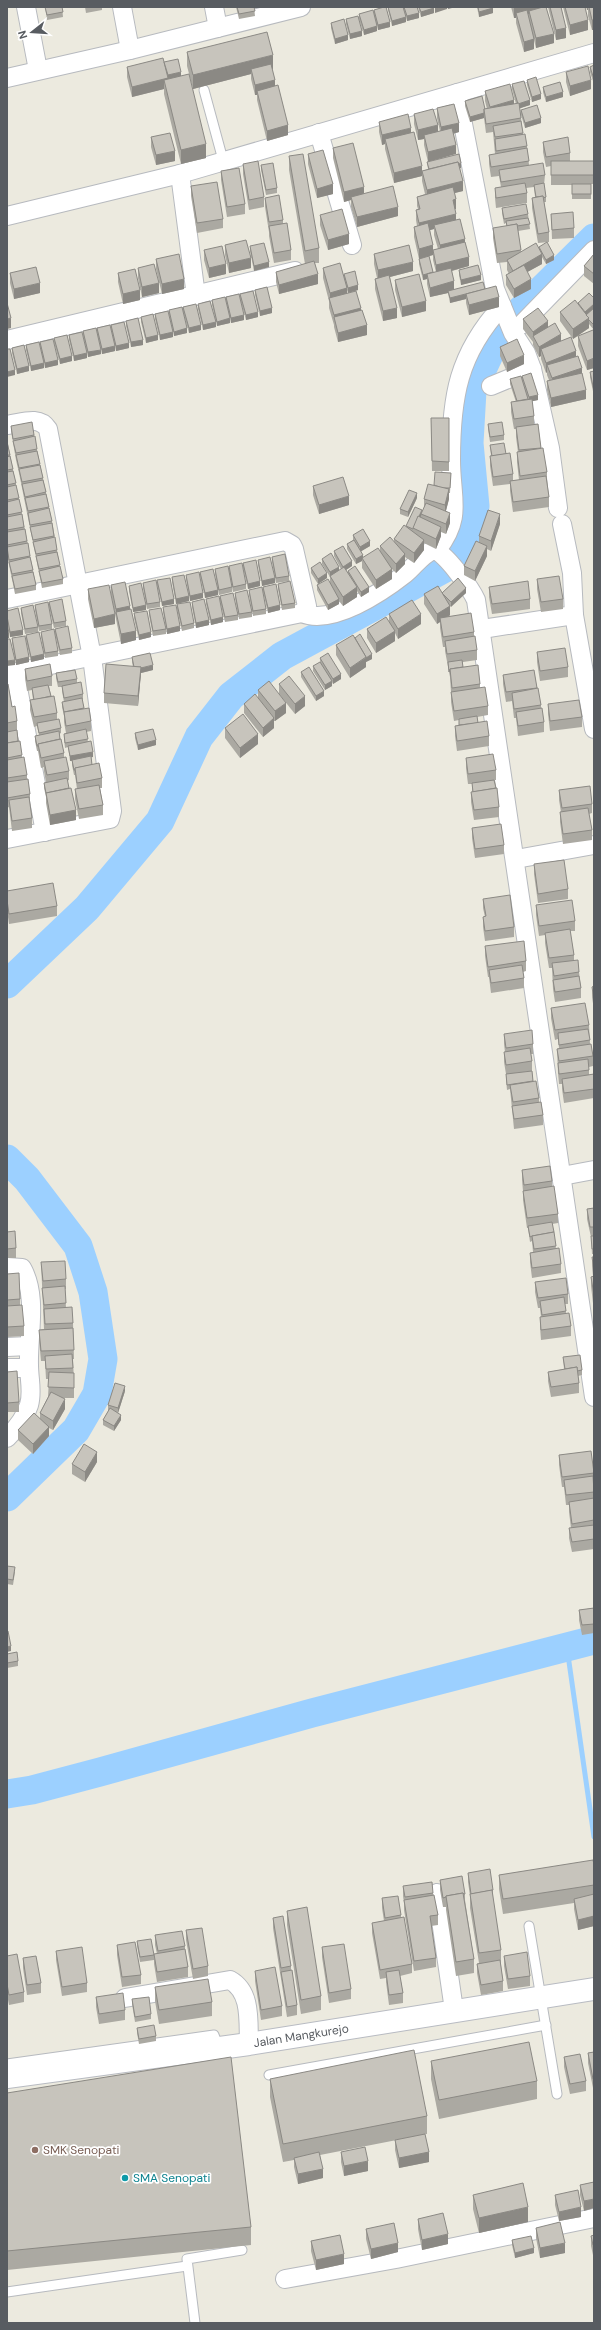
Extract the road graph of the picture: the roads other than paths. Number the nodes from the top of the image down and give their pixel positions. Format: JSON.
{"nodes":[{"id":1,"x":26,"y":7,"type":"edge"},
{"id":2,"x":122,"y":7,"type":"edge"},
{"id":3,"x":214,"y":7,"type":"edge"},
{"id":4,"x":301,"y":7,"type":"edge"},
{"id":5,"x":271,"y":11,"type":"edge"},
{"id":6,"x":218,"y":28,"type":"junction"},
{"id":7,"x":130,"y":50,"type":"junction"},
{"id":8,"x":594,"y":53,"type":"edge"},
{"id":9,"x":38,"y":70,"type":"junction"},
{"id":10,"x":7,"y":78,"type":"edge"},
{"id":11,"x":204,"y":90,"type":"dead end"},
{"id":12,"x":457,"y":93,"type":"junction"},
{"id":13,"x":320,"y":132,"type":"junction"},
{"id":14,"x":223,"y":160,"type":"junction"},
{"id":15,"x":180,"y":174,"type":"junction"},
{"id":16,"x":7,"y":216,"type":"edge"},
{"id":17,"x":352,"y":245,"type":"dead end"},
{"id":18,"x":594,"y":250,"type":"edge"},
{"id":19,"x":295,"y":271,"type":"edge"},
{"id":20,"x":196,"y":296,"type":"junction"},
{"id":21,"x":508,"y":319,"type":"junction"},
{"id":22,"x":7,"y":340,"type":"edge"},
{"id":23,"x":532,"y":369,"type":"junction"},
{"id":24,"x":491,"y":386,"type":"dead end"},
{"id":25,"x":7,"y":425,"type":"edge"},
{"id":26,"x":438,"y":551,"type":"junction"},
{"id":27,"x":77,"y":585,"type":"junction"},
{"id":28,"x":7,"y":599,"type":"edge"},
{"id":29,"x":302,"y":613,"type":"junction"},
{"id":30,"x":574,"y":615,"type":"junction"},
{"id":31,"x":482,"y":629,"type":"junction"},
{"id":32,"x":92,"y":657,"type":"junction"},
{"id":33,"x":11,"y":673,"type":"edge"},
{"id":34,"x":594,"y":729,"type":"edge"},
{"id":35,"x":45,"y":832,"type":"junction"},
{"id":36,"x":7,"y":839,"type":"edge"},
{"id":37,"x":594,"y":845,"type":"edge"},
{"id":38,"x":516,"y":859,"type":"junction"},
{"id":39,"x":594,"y":1170,"type":"edge"},
{"id":40,"x":562,"y":1176,"type":"junction"},
{"id":41,"x":7,"y":1267,"type":"edge"},
{"id":42,"x":29,"y":1346,"type":"junction"},
{"id":43,"x":7,"y":1347,"type":"edge"},
{"id":44,"x":7,"y":1368,"type":"edge"},
{"id":45,"x":29,"y":1368,"type":"junction"},
{"id":46,"x":594,"y":1397,"type":"edge"},
{"id":47,"x":7,"y":1438,"type":"edge"},
{"id":48,"x":437,"y":1893,"type":"dead end"},
{"id":49,"x":529,"y":1926,"type":"dead end"},
{"id":50,"x":594,"y":1988,"type":"edge"},
{"id":51,"x":541,"y":1996,"type":"junction"},
{"id":52,"x":125,"y":1998,"type":"edge"},
{"id":53,"x":454,"y":2010,"type":"junction"},
{"id":54,"x":546,"y":2025,"type":"junction"},
{"id":55,"x":249,"y":2044,"type":"junction"},
{"id":56,"x":7,"y":2064,"type":"edge"},
{"id":57,"x":58,"y":2070,"type":"junction"},
{"id":58,"x":269,"y":2075,"type":"dead end"},
{"id":59,"x":7,"y":2077,"type":"edge"},
{"id":60,"x":557,"y":2094,"type":"dead end"},
{"id":61,"x":594,"y":2218,"type":"edge"},
{"id":62,"x":242,"y":2250,"type":"dead end"},
{"id":63,"x":187,"y":2266,"type":"junction"},
{"id":64,"x":285,"y":2278,"type":"dead end"},
{"id":65,"x":7,"y":2292,"type":"edge"},
{"id":66,"x":195,"y":2323,"type":"edge"}],
"edges":[{"from":1,"to":9,"type":"street"},
{"from":2,"to":7,"type":"street"},
{"from":3,"to":6,"type":"street"},
{"from":4,"to":5,"type":"street"},
{"from":5,"to":6,"type":"street"},
{"from":6,"to":7,"type":"street"},
{"from":7,"to":9,"type":"street"},
{"from":8,"to":12,"type":"street"},
{"from":9,"to":10,"type":"street"},
{"from":11,"to":14,"type":"lane"},
{"from":12,"to":13,"type":"street"},
{"from":12,"to":21,"type":"street"},
{"from":13,"to":14,"type":"street"},
{"from":13,"to":17,"type":"street"},
{"from":14,"to":15,"type":"street"},
{"from":15,"to":16,"type":"street"},
{"from":15,"to":20,"type":"street"},
{"from":18,"to":21,"type":"street"},
{"from":19,"to":20,"type":"street"},
{"from":20,"to":22,"type":"street"},
{"from":21,"to":23,"type":"street"},
{"from":21,"to":26,"type":"street"},
{"from":23,"to":24,"type":"street"},
{"from":23,"to":30,"type":"street"},
{"from":25,"to":27,"type":"street"},
{"from":26,"to":29,"type":"street"},
{"from":26,"to":31,"type":"street"},
{"from":27,"to":28,"type":"street"},
{"from":27,"to":29,"type":"street"},
{"from":27,"to":32,"type":"street"},
{"from":29,"to":32,"type":"street"},
{"from":30,"to":31,"type":"street"},
{"from":30,"to":34,"type":"street"},
{"from":31,"to":38,"type":"street"},
{"from":32,"to":33,"type":"street"},
{"from":32,"to":35,"type":"street"},
{"from":33,"to":35,"type":"street"},
{"from":35,"to":36,"type":"street"},
{"from":37,"to":38,"type":"street"},
{"from":38,"to":40,"type":"street"},
{"from":39,"to":40,"type":"street"},
{"from":40,"to":46,"type":"street"},
{"from":41,"to":42,"type":"street"},
{"from":42,"to":43,"type":"street"},
{"from":42,"to":45,"type":"street"},
{"from":44,"to":45,"type":"street"},
{"from":45,"to":47,"type":"street"},
{"from":48,"to":53,"type":"street"},
{"from":49,"to":51,"type":"lane"},
{"from":50,"to":51,"type":"street","name":"Jalan Mangkurejo"},
{"from":51,"to":53,"type":"street","name":"Jalan Mangkurejo"},
{"from":51,"to":54,"type":"lane"},
{"from":52,"to":55,"type":"street"},
{"from":53,"to":55,"type":"street","name":"Jalan Mangkurejo"},
{"from":54,"to":58,"type":"lane"},
{"from":54,"to":60,"type":"lane"},
{"from":55,"to":57,"type":"street","name":"Jalan Mangkurejo"},
{"from":56,"to":57,"type":"lane"},
{"from":57,"to":59,"type":"street","name":"Jalan Mangkurejo"},
{"from":61,"to":64,"type":"street"},
{"from":62,"to":63,"type":"lane"},
{"from":63,"to":65,"type":"lane"},
{"from":63,"to":66,"type":"lane"}]}
